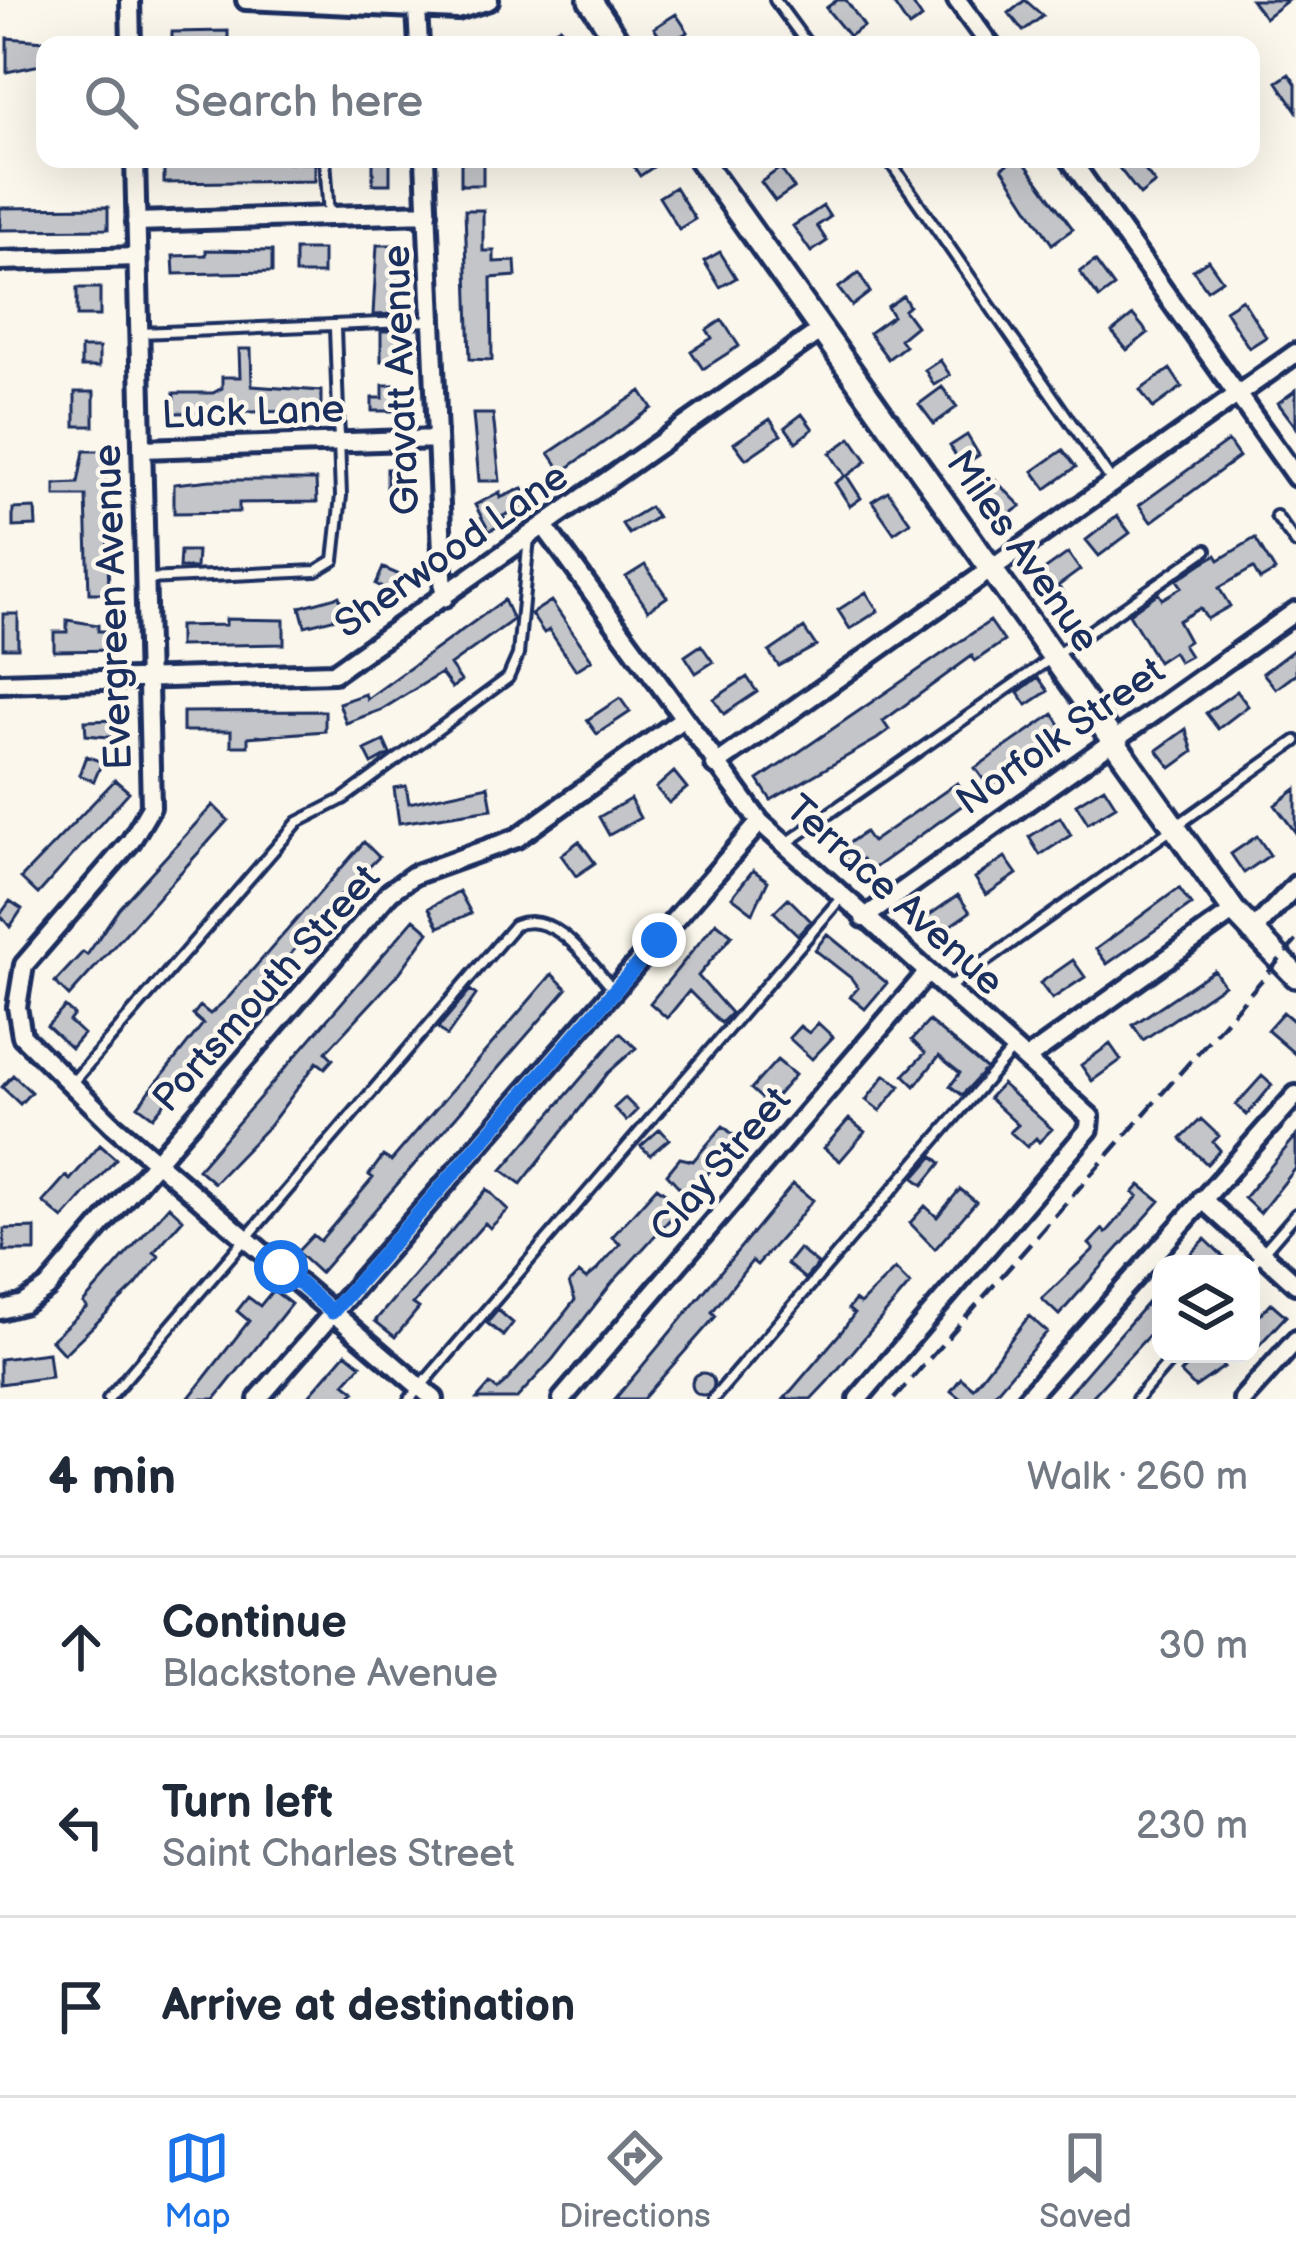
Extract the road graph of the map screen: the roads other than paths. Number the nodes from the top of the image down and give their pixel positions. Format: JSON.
{"nodes":[{"id":1,"x":130,"y":0,"type":"edge"},
{"id":2,"x":246,"y":0,"type":"edge"},
{"id":3,"x":489,"y":0,"type":"edge"},
{"id":4,"x":590,"y":0,"type":"edge"},
{"id":5,"x":775,"y":0,"type":"edge"},
{"id":6,"x":957,"y":0,"type":"edge"},
{"id":7,"x":417,"y":9,"type":"junction"},
{"id":8,"x":131,"y":36,"type":"edge"},
{"id":9,"x":418,"y":36,"type":"edge"},
{"id":10,"x":614,"y":36,"type":"edge"},
{"id":11,"x":801,"y":36,"type":"edge"},
{"id":12,"x":983,"y":36,"type":"edge"},
{"id":13,"x":134,"y":168,"type":"edge"},
{"id":14,"x":325,"y":168,"type":"edge"},
{"id":15,"x":426,"y":168,"type":"edge"},
{"id":16,"x":706,"y":168,"type":"edge"},
{"id":17,"x":894,"y":168,"type":"edge"},
{"id":18,"x":1076,"y":168,"type":"edge"},
{"id":19,"x":428,"y":213,"type":"junction"},
{"id":20,"x":328,"y":216,"type":"junction"},
{"id":21,"x":136,"y":222,"type":"junction"},
{"id":22,"x":137,"y":257,"type":"junction"},
{"id":23,"x":0,"y":261,"type":"edge"},
{"id":24,"x":433,"y":320,"type":"junction"},
{"id":25,"x":335,"y":328,"type":"junction"},
{"id":26,"x":821,"y":330,"type":"junction"},
{"id":27,"x":138,"y":333,"type":"junction"},
{"id":28,"x":1296,"y":352,"type":"edge"},
{"id":29,"x":1239,"y":395,"type":"junction"},
{"id":30,"x":437,"y":439,"type":"junction"},
{"id":31,"x":339,"y":443,"type":"junction"},
{"id":32,"x":142,"y":449,"type":"junction"},
{"id":33,"x":1296,"y":477,"type":"edge"},
{"id":34,"x":1113,"y":483,"type":"junction"},
{"id":35,"x":1276,"y":516,"type":"dead end"},
{"id":36,"x":537,"y":531,"type":"junction"},
{"id":37,"x":1296,"y":543,"type":"edge"},
{"id":38,"x":1206,"y":550,"type":"dead end"},
{"id":39,"x":991,"y":570,"type":"junction"},
{"id":40,"x":147,"y":579,"type":"junction"},
{"id":41,"x":444,"y":598,"type":"junction"},
{"id":42,"x":1296,"y":611,"type":"edge"},
{"id":43,"x":1051,"y":656,"type":"junction"},
{"id":44,"x":150,"y":680,"type":"junction"},
{"id":45,"x":0,"y":683,"type":"edge"},
{"id":46,"x":681,"y":721,"type":"junction"},
{"id":47,"x":1296,"y":741,"type":"edge"},
{"id":48,"x":1112,"y":742,"type":"junction"},
{"id":49,"x":715,"y":765,"type":"junction"},
{"id":50,"x":760,"y":822,"type":"junction"},
{"id":51,"x":1172,"y":827,"type":"junction"},
{"id":52,"x":782,"y":845,"type":"junction"},
{"id":53,"x":1296,"y":885,"type":"edge"},
{"id":54,"x":841,"y":898,"type":"junction"},
{"id":55,"x":1234,"y":911,"type":"junction"},
{"id":56,"x":864,"y":918,"type":"junction"},
{"id":57,"x":1251,"y":933,"type":"junction"},
{"id":58,"x":928,"y":973,"type":"junction"},
{"id":59,"x":1296,"y":976,"type":"edge"},
{"id":60,"x":613,"y":989,"type":"junction"},
{"id":61,"x":947,"y":989,"type":"junction"},
{"id":62,"x":9,"y":1008,"type":"edge"},
{"id":63,"x":1022,"y":1053,"type":"junction"},
{"id":64,"x":70,"y":1085,"type":"junction"},
{"id":65,"x":1296,"y":1095,"type":"edge"},
{"id":66,"x":157,"y":1162,"type":"junction"},
{"id":67,"x":1202,"y":1199,"type":"junction"},
{"id":68,"x":1296,"y":1214,"type":"edge"},
{"id":69,"x":246,"y":1236,"type":"junction"},
{"id":70,"x":1252,"y":1255,"type":"edge"},
{"id":71,"x":1260,"y":1255,"type":"edge"},
{"id":72,"x":1260,"y":1262,"type":"edge"},
{"id":73,"x":1296,"y":1285,"type":"edge"},
{"id":74,"x":0,"y":1310,"type":"edge"},
{"id":75,"x":332,"y":1312,"type":"junction"},
{"id":76,"x":1296,"y":1340,"type":"edge"},
{"id":77,"x":1168,"y":1363,"type":"edge"},
{"id":78,"x":422,"y":1395,"type":"edge"},
{"id":79,"x":108,"y":1399,"type":"edge"},
{"id":80,"x":258,"y":1399,"type":"edge"},
{"id":81,"x":562,"y":1399,"type":"edge"},
{"id":82,"x":713,"y":1399,"type":"edge"},
{"id":83,"x":858,"y":1399,"type":"edge"},
{"id":84,"x":1026,"y":1399,"type":"edge"},
{"id":85,"x":1137,"y":1399,"type":"edge"},
{"id":86,"x":1243,"y":1399,"type":"edge"}],
"edges":[{"from":1,"to":8,"type":"street"},
{"from":2,"to":7,"type":"street"},
{"from":3,"to":7,"type":"street"},
{"from":4,"to":10,"type":"street"},
{"from":5,"to":11,"type":"lane"},
{"from":6,"to":12,"type":"street"},
{"from":7,"to":9,"type":"street"},
{"from":13,"to":21,"type":"street","name":"Evergreen Avenue"},
{"from":14,"to":20,"type":"lane"},
{"from":15,"to":19,"type":"street","name":"Gravatt Avenue"},
{"from":16,"to":26,"type":"street","name":"Miles Avenue"},
{"from":17,"to":34,"type":"lane"},
{"from":18,"to":29,"type":"street"},
{"from":19,"to":20,"type":"street"},
{"from":19,"to":24,"type":"street","name":"Gravatt Avenue"},
{"from":20,"to":21,"type":"street"},
{"from":21,"to":22,"type":"street","name":"Evergreen Avenue"},
{"from":22,"to":23,"type":"street"},
{"from":22,"to":27,"type":"street","name":"Evergreen Avenue"},
{"from":24,"to":25,"type":"lane"},
{"from":24,"to":30,"type":"street","name":"Gravatt Avenue"},
{"from":25,"to":27,"type":"lane"},
{"from":25,"to":31,"type":"lane"},
{"from":26,"to":36,"type":"street","name":"Sherwood Lane"},
{"from":26,"to":39,"type":"street","name":"Miles Avenue"},
{"from":27,"to":32,"type":"street","name":"Evergreen Avenue"},
{"from":28,"to":29,"type":"street"},
{"from":29,"to":33,"type":"street"},
{"from":29,"to":34,"type":"street"},
{"from":30,"to":31,"type":"street","name":"Luck Lane"},
{"from":30,"to":41,"type":"street","name":"Gravatt Avenue"},
{"from":31,"to":32,"type":"street","name":"Luck Lane"},
{"from":31,"to":40,"type":"lane"},
{"from":32,"to":40,"type":"street","name":"Evergreen Avenue"},
{"from":34,"to":39,"type":"street"},
{"from":35,"to":37,"type":"lane"},
{"from":36,"to":41,"type":"street","name":"Sherwood Lane"},
{"from":36,"to":46,"type":"street","name":"Terrace Avenue"},
{"from":36,"to":64,"type":"lane"},
{"from":38,"to":43,"type":"lane"},
{"from":39,"to":43,"type":"street","name":"Miles Avenue"},
{"from":39,"to":49,"type":"street"},
{"from":40,"to":44,"type":"street","name":"Evergreen Avenue"},
{"from":41,"to":44,"type":"street","name":"Sherwood Lane"},
{"from":42,"to":48,"type":"street","name":"Norfolk Street"},
{"from":43,"to":48,"type":"street","name":"Miles Avenue"},
{"from":43,"to":52,"type":"lane"},
{"from":44,"to":45,"type":"street","name":"Sherwood Lane"},
{"from":44,"to":62,"type":"street","name":"Evergreen Avenue"},
{"from":46,"to":49,"type":"street","name":"Terrace Avenue"},
{"from":46,"to":66,"type":"street","name":"Portsmouth Street"},
{"from":47,"to":51,"type":"lane"},
{"from":48,"to":51,"type":"street","name":"Miles Avenue"},
{"from":48,"to":56,"type":"street","name":"Norfolk Street"},
{"from":49,"to":50,"type":"street","name":"Terrace Avenue"},
{"from":50,"to":52,"type":"street","name":"Terrace Avenue"},
{"from":50,"to":60,"type":"street"},
{"from":51,"to":55,"type":"street","name":"Miles Avenue"},
{"from":51,"to":61,"type":"lane"},
{"from":52,"to":54,"type":"street","name":"Terrace Avenue"},
{"from":53,"to":57,"type":"street"},
{"from":54,"to":56,"type":"street","name":"Terrace Avenue"},
{"from":54,"to":78,"type":"lane"},
{"from":55,"to":57,"type":"street","name":"Miles Avenue"},
{"from":55,"to":63,"type":"street"},
{"from":56,"to":58,"type":"street","name":"Terrace Avenue"},
{"from":57,"to":59,"type":"street","name":"Miles Avenue"},
{"from":58,"to":61,"type":"street","name":"Terrace Avenue"},
{"from":58,"to":81,"type":"street","name":"Clay Street"},
{"from":60,"to":69,"type":"lane"},
{"from":60,"to":75,"type":"street"},
{"from":61,"to":63,"type":"street","name":"Terrace Avenue"},
{"from":62,"to":64,"type":"street"},
{"from":63,"to":82,"type":"lane"},
{"from":63,"to":83,"type":"street","name":"Terrace Avenue"},
{"from":64,"to":66,"type":"street"},
{"from":65,"to":67,"type":"street"},
{"from":66,"to":69,"type":"street"},
{"from":66,"to":74,"type":"street","name":"Portsmouth Street"},
{"from":67,"to":70,"type":"street"},
{"from":67,"to":84,"type":"street"},
{"from":68,"to":71,"type":"lane"},
{"from":69,"to":75,"type":"street"},
{"from":69,"to":79,"type":"lane"},
{"from":72,"to":73,"type":"street"},
{"from":75,"to":78,"type":"street"},
{"from":75,"to":80,"type":"street"},
{"from":76,"to":86,"type":"street"},
{"from":77,"to":85,"type":"lane"}]}
